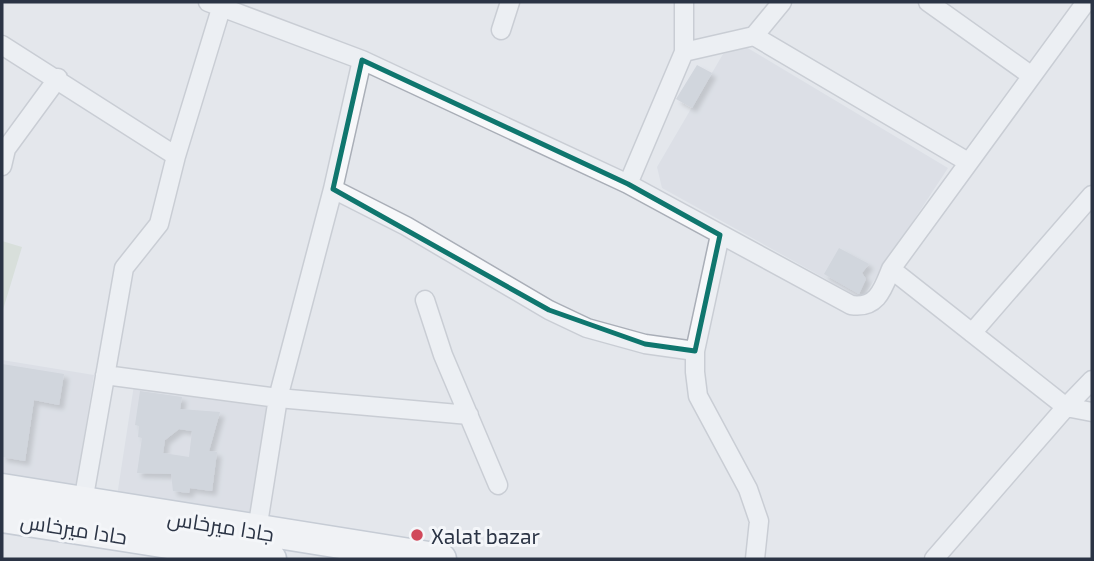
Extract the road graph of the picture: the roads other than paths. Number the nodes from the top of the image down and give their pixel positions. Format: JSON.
{"nodes":[{"id":1,"x":510,"y":2,"type":"edge"},
{"id":2,"x":684,"y":2,"type":"edge"},
{"id":3,"x":782,"y":2,"type":"edge"},
{"id":4,"x":928,"y":2,"type":"edge"},
{"id":5,"x":1086,"y":2,"type":"edge"},
{"id":6,"x":217,"y":3,"type":"edge"},
{"id":7,"x":501,"y":30,"type":"dead end"},
{"id":8,"x":754,"y":36,"type":"junction"},
{"id":9,"x":2,"y":45,"type":"edge"},
{"id":10,"x":684,"y":52,"type":"junction"},
{"id":11,"x":362,"y":60,"type":"junction"},
{"id":12,"x":1032,"y":76,"type":"junction"},
{"id":13,"x":58,"y":78,"type":"junction"},
{"id":14,"x":176,"y":156,"type":"junction"},
{"id":15,"x":968,"y":162,"type":"junction"},
{"id":16,"x":2,"y":166,"type":"edge"},
{"id":17,"x":628,"y":184,"type":"junction"},
{"id":18,"x":332,"y":189,"type":"junction"},
{"id":19,"x":1092,"y":195,"type":"edge"},
{"id":20,"x":720,"y":235,"type":"junction"},
{"id":21,"x":891,"y":269,"type":"junction"},
{"id":22,"x":425,"y":300,"type":"dead end"},
{"id":23,"x":972,"y":333,"type":"junction"},
{"id":24,"x":695,"y":351,"type":"junction"},
{"id":25,"x":105,"y":375,"type":"junction"},
{"id":26,"x":1092,"y":380,"type":"edge"},
{"id":27,"x":278,"y":398,"type":"junction"},
{"id":28,"x":1066,"y":407,"type":"junction"},
{"id":29,"x":1092,"y":412,"type":"edge"},
{"id":30,"x":470,"y":415,"type":"junction"},
{"id":31,"x":498,"y":485,"type":"dead end"},
{"id":32,"x":2,"y":489,"type":"edge"},
{"id":33,"x":83,"y":502,"type":"junction"},
{"id":34,"x":2,"y":517,"type":"edge"},
{"id":35,"x":257,"y":530,"type":"junction"},
{"id":36,"x":223,"y":556,"type":"edge"},
{"id":37,"x":271,"y":559,"type":"edge"},
{"id":38,"x":441,"y":559,"type":"edge"},
{"id":39,"x":755,"y":559,"type":"edge"},
{"id":40,"x":934,"y":559,"type":"edge"}],
"edges":[{"from":1,"to":7,"type":"street"},
{"from":2,"to":10,"type":"street"},
{"from":3,"to":8,"type":"street"},
{"from":4,"to":12,"type":"street"},
{"from":5,"to":12,"type":"street"},
{"from":6,"to":11,"type":"street"},
{"from":6,"to":14,"type":"street"},
{"from":8,"to":10,"type":"street"},
{"from":8,"to":15,"type":"street"},
{"from":9,"to":13,"type":"street"},
{"from":10,"to":17,"type":"street"},
{"from":11,"to":17,"type":"street"},
{"from":11,"to":18,"type":"street"},
{"from":12,"to":15,"type":"street"},
{"from":13,"to":14,"type":"street"},
{"from":13,"to":16,"type":"street"},
{"from":14,"to":25,"type":"street"},
{"from":15,"to":21,"type":"street"},
{"from":17,"to":20,"type":"street"},
{"from":18,"to":24,"type":"street"},
{"from":18,"to":27,"type":"street"},
{"from":19,"to":23,"type":"street"},
{"from":20,"to":21,"type":"street"},
{"from":20,"to":24,"type":"street"},
{"from":21,"to":23,"type":"street"},
{"from":22,"to":30,"type":"street"},
{"from":23,"to":28,"type":"street"},
{"from":24,"to":39,"type":"street"},
{"from":25,"to":27,"type":"street"},
{"from":25,"to":33,"type":"street"},
{"from":26,"to":28,"type":"street"},
{"from":27,"to":30,"type":"street"},
{"from":27,"to":35,"type":"street"},
{"from":28,"to":29,"type":"street"},
{"from":28,"to":40,"type":"street"},
{"from":30,"to":31,"type":"street"},
{"from":32,"to":33,"type":"main road","name":"جادا ميرخاس"},
{"from":33,"to":35,"type":"main road","name":"جادا ميرخاس"},
{"from":34,"to":36,"type":"main road","name":"حادا ميرخاس"},
{"from":35,"to":38,"type":"main road","name":"جادا ميرخاس"},
{"from":36,"to":37,"type":"main road","name":"حادا ميرخاس"}]}
